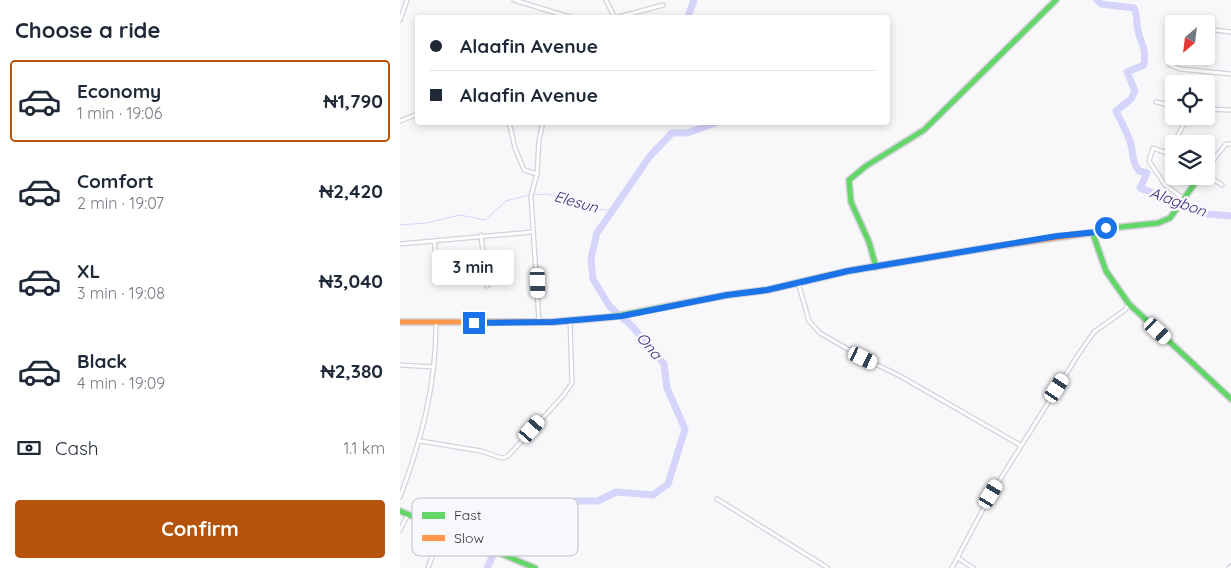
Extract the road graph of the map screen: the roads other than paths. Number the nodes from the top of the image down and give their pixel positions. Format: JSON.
{"nodes":[{"id":1,"x":408,"y":0,"type":"edge"},
{"id":2,"x":514,"y":0,"type":"edge"},
{"id":3,"x":606,"y":0,"type":"edge"},
{"id":4,"x":1056,"y":0,"type":"edge"},
{"id":5,"x":663,"y":6,"type":"dead end"},
{"id":6,"x":564,"y":15,"type":"edge"},
{"id":7,"x":614,"y":15,"type":"edge"},
{"id":8,"x":627,"y":15,"type":"edge"},
{"id":9,"x":400,"y":20,"type":"edge"},
{"id":10,"x":1215,"y":30,"type":"edge"},
{"id":11,"x":1231,"y":32,"type":"edge"},
{"id":12,"x":1170,"y":65,"type":"dead end"},
{"id":13,"x":1231,"y":74,"type":"edge"},
{"id":14,"x":1156,"y":102,"type":"dead end"},
{"id":15,"x":1165,"y":104,"type":"edge"},
{"id":16,"x":1215,"y":109,"type":"edge"},
{"id":17,"x":1231,"y":110,"type":"edge"},
{"id":18,"x":415,"y":115,"type":"edge"},
{"id":19,"x":400,"y":121,"type":"edge"},
{"id":20,"x":510,"y":125,"type":"edge"},
{"id":21,"x":543,"y":125,"type":"edge"},
{"id":22,"x":1183,"y":125,"type":"edge"},
{"id":23,"x":1231,"y":144,"type":"edge"},
{"id":24,"x":1215,"y":157,"type":"edge"},
{"id":25,"x":537,"y":174,"type":"junction"},
{"id":26,"x":1215,"y":180,"type":"edge"},
{"id":27,"x":1193,"y":185,"type":"edge"},
{"id":28,"x":1222,"y":185,"type":"dead end"},
{"id":29,"x":1182,"y":200,"type":"junction"},
{"id":30,"x":533,"y":232,"type":"junction"},
{"id":31,"x":1097,"y":232,"type":"junction"},
{"id":32,"x":481,"y":235,"type":"junction"},
{"id":33,"x":434,"y":241,"type":"junction"},
{"id":34,"x":400,"y":244,"type":"edge"},
{"id":35,"x":876,"y":267,"type":"junction"},
{"id":36,"x":439,"y":276,"type":"dead end"},
{"id":37,"x":798,"y":282,"type":"junction"},
{"id":38,"x":487,"y":286,"type":"dead end"},
{"id":39,"x":1128,"y":304,"type":"junction"},
{"id":40,"x":570,"y":320,"type":"junction"},
{"id":41,"x":400,"y":322,"type":"edge"},
{"id":42,"x":539,"y":322,"type":"junction"},
{"id":43,"x":436,"y":323,"type":"junction"},
{"id":44,"x":400,"y":365,"type":"edge"},
{"id":45,"x":434,"y":367,"type":"junction"},
{"id":46,"x":1231,"y":399,"type":"edge"},
{"id":47,"x":420,"y":441,"type":"junction"},
{"id":48,"x":1020,"y":445,"type":"junction"},
{"id":49,"x":400,"y":497,"type":"edge"},
{"id":50,"x":717,"y":499,"type":"dead end"},
{"id":51,"x":400,"y":511,"type":"edge"},
{"id":52,"x":408,"y":514,"type":"junction"},
{"id":53,"x":412,"y":516,"type":"edge"},
{"id":54,"x":400,"y":530,"type":"edge"},
{"id":55,"x":432,"y":556,"type":"edge"},
{"id":56,"x":505,"y":556,"type":"edge"},
{"id":57,"x":958,"y":558,"type":"junction"},
{"id":58,"x":428,"y":568,"type":"edge"},
{"id":59,"x":535,"y":568,"type":"edge"},
{"id":60,"x":828,"y":568,"type":"edge"},
{"id":61,"x":952,"y":568,"type":"edge"},
{"id":62,"x":973,"y":568,"type":"edge"}],
"edges":[{"from":1,"to":9,"type":"street"},
{"from":2,"to":6,"type":"street"},
{"from":3,"to":7,"type":"street"},
{"from":4,"to":35,"type":"street"},
{"from":5,"to":8,"type":"street"},
{"from":10,"to":11,"type":"street"},
{"from":12,"to":13,"type":"street"},
{"from":14,"to":15,"type":"street"},
{"from":16,"to":17,"type":"street"},
{"from":18,"to":19,"type":"street"},
{"from":20,"to":25,"type":"street"},
{"from":21,"to":25,"type":"street"},
{"from":22,"to":29,"type":"street"},
{"from":23,"to":24,"type":"street"},
{"from":25,"to":30,"type":"street"},
{"from":26,"to":28,"type":"street"},
{"from":27,"to":29,"type":"street"},
{"from":29,"to":31,"type":"street"},
{"from":30,"to":32,"type":"street"},
{"from":30,"to":42,"type":"street"},
{"from":31,"to":35,"type":"street"},
{"from":31,"to":39,"type":"street"},
{"from":32,"to":33,"type":"street"},
{"from":32,"to":38,"type":"street"},
{"from":33,"to":34,"type":"street"},
{"from":33,"to":36,"type":"street"},
{"from":35,"to":37,"type":"street"},
{"from":37,"to":40,"type":"street"},
{"from":37,"to":48,"type":"street"},
{"from":39,"to":46,"type":"street"},
{"from":39,"to":48,"type":"street"},
{"from":40,"to":42,"type":"street"},
{"from":40,"to":47,"type":"street"},
{"from":41,"to":43,"type":"street"},
{"from":42,"to":43,"type":"street"},
{"from":43,"to":45,"type":"street"},
{"from":44,"to":45,"type":"street"},
{"from":45,"to":47,"type":"street"},
{"from":47,"to":49,"type":"street"},
{"from":48,"to":57,"type":"street"},
{"from":50,"to":60,"type":"street"},
{"from":51,"to":52,"type":"street"},
{"from":52,"to":53,"type":"street"},
{"from":52,"to":54,"type":"street"},
{"from":55,"to":58,"type":"street"},
{"from":56,"to":59,"type":"street"},
{"from":57,"to":61,"type":"street"},
{"from":57,"to":62,"type":"street"}]}
